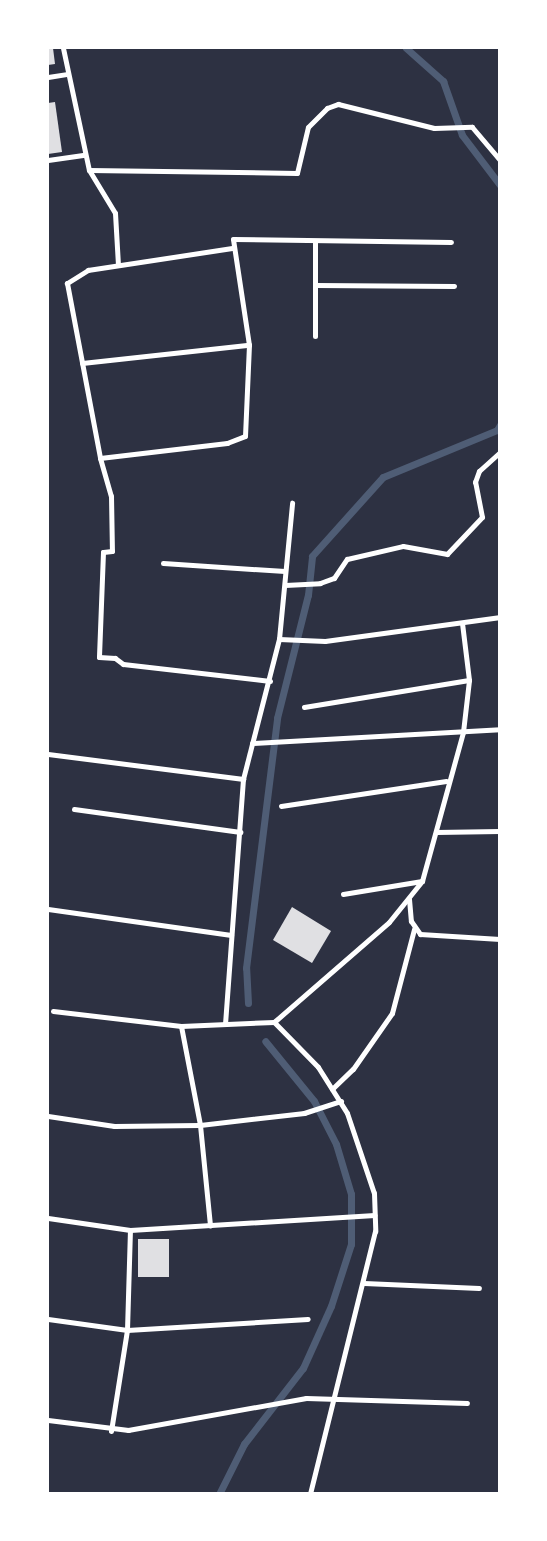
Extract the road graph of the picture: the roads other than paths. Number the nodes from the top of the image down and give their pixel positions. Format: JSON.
{"nodes":[{"id":1,"x":63,"y":48,"type":"edge"},
{"id":2,"x":68,"y":74,"type":"junction"},
{"id":3,"x":48,"y":77,"type":"edge"},
{"id":4,"x":86,"y":155,"type":"junction"},
{"id":5,"x":48,"y":160,"type":"edge"},
{"id":6,"x":500,"y":160,"type":"edge"},
{"id":7,"x":88,"y":170,"type":"junction"},
{"id":8,"x":316,"y":241,"type":"junction"},
{"id":9,"x":451,"y":242,"type":"dead end"},
{"id":10,"x":232,"y":248,"type":"junction"},
{"id":11,"x":118,"y":265,"type":"junction"},
{"id":12,"x":315,"y":284,"type":"junction"},
{"id":13,"x":454,"y":286,"type":"dead end"},
{"id":14,"x":316,"y":336,"type":"dead end"},
{"id":15,"x":249,"y":345,"type":"junction"},
{"id":16,"x":82,"y":363,"type":"junction"},
{"id":17,"x":500,"y":452,"type":"edge"},
{"id":18,"x":100,"y":458,"type":"junction"},
{"id":19,"x":292,"y":503,"type":"dead end"},
{"id":20,"x":163,"y":563,"type":"dead end"},
{"id":21,"x":286,"y":571,"type":"junction"},
{"id":22,"x":285,"y":585,"type":"junction"},
{"id":23,"x":500,"y":617,"type":"edge"},
{"id":24,"x":462,"y":623,"type":"junction"},
{"id":25,"x":279,"y":639,"type":"junction"},
{"id":26,"x":469,"y":680,"type":"junction"},
{"id":27,"x":270,"y":681,"type":"junction"},
{"id":28,"x":304,"y":706,"type":"dead end"},
{"id":29,"x":500,"y":729,"type":"edge"},
{"id":30,"x":463,"y":732,"type":"junction"},
{"id":31,"x":252,"y":743,"type":"junction"},
{"id":32,"x":48,"y":754,"type":"edge"},
{"id":33,"x":243,"y":779,"type":"junction"},
{"id":34,"x":446,"y":780,"type":"junction"},
{"id":35,"x":281,"y":806,"type":"dead end"},
{"id":36,"x":74,"y":809,"type":"dead end"},
{"id":37,"x":500,"y":831,"type":"edge"},
{"id":38,"x":240,"y":832,"type":"junction"},
{"id":39,"x":436,"y":832,"type":"junction"},
{"id":40,"x":422,"y":881,"type":"junction"},
{"id":41,"x":343,"y":894,"type":"dead end"},
{"id":42,"x":409,"y":898,"type":"junction"},
{"id":43,"x":48,"y":909,"type":"edge"},
{"id":44,"x":414,"y":929,"type":"junction"},
{"id":45,"x":231,"y":935,"type":"junction"},
{"id":46,"x":500,"y":939,"type":"edge"},
{"id":47,"x":53,"y":1010,"type":"dead end"},
{"id":48,"x":272,"y":1022,"type":"junction"},
{"id":49,"x":225,"y":1024,"type":"junction"},
{"id":50,"x":181,"y":1026,"type":"junction"},
{"id":51,"x":332,"y":1089,"type":"junction"},
{"id":52,"x":340,"y":1101,"type":"junction"},
{"id":53,"x":48,"y":1116,"type":"edge"},
{"id":54,"x":200,"y":1125,"type":"junction"},
{"id":55,"x":375,"y":1215,"type":"junction"},
{"id":56,"x":48,"y":1218,"type":"edge"},
{"id":57,"x":210,"y":1226,"type":"junction"},
{"id":58,"x":130,"y":1230,"type":"junction"},
{"id":59,"x":364,"y":1283,"type":"junction"},
{"id":60,"x":479,"y":1288,"type":"dead end"},
{"id":61,"x":48,"y":1319,"type":"edge"},
{"id":62,"x":308,"y":1320,"type":"dead end"},
{"id":63,"x":127,"y":1330,"type":"junction"},
{"id":64,"x":336,"y":1396,"type":"junction"},
{"id":65,"x":467,"y":1403,"type":"dead end"},
{"id":66,"x":48,"y":1420,"type":"edge"},
{"id":67,"x":111,"y":1431,"type":"junction"},
{"id":68,"x":310,"y":1494,"type":"edge"}],
"edges":[{"from":1,"to":2,"type":"street"},
{"from":2,"to":3,"type":"street"},
{"from":2,"to":4,"type":"street"},
{"from":4,"to":5,"type":"street"},
{"from":4,"to":7,"type":"street"},
{"from":6,"to":7,"type":"street"},
{"from":7,"to":11,"type":"street"},
{"from":8,"to":9,"type":"street"},
{"from":8,"to":10,"type":"street"},
{"from":8,"to":12,"type":"street"},
{"from":10,"to":11,"type":"street"},
{"from":10,"to":15,"type":"street"},
{"from":11,"to":16,"type":"street"},
{"from":12,"to":13,"type":"street"},
{"from":12,"to":14,"type":"street"},
{"from":15,"to":16,"type":"street"},
{"from":15,"to":18,"type":"street"},
{"from":16,"to":18,"type":"street"},
{"from":17,"to":22,"type":"street"},
{"from":18,"to":27,"type":"street"},
{"from":19,"to":21,"type":"street"},
{"from":20,"to":21,"type":"street"},
{"from":21,"to":22,"type":"street"},
{"from":22,"to":25,"type":"street"},
{"from":23,"to":24,"type":"street"},
{"from":24,"to":25,"type":"street"},
{"from":24,"to":26,"type":"street"},
{"from":25,"to":27,"type":"street"},
{"from":26,"to":28,"type":"street"},
{"from":26,"to":30,"type":"street"},
{"from":27,"to":31,"type":"street"},
{"from":29,"to":30,"type":"street"},
{"from":30,"to":31,"type":"street"},
{"from":30,"to":34,"type":"street"},
{"from":31,"to":33,"type":"street"},
{"from":32,"to":33,"type":"street"},
{"from":33,"to":38,"type":"street"},
{"from":34,"to":35,"type":"street"},
{"from":34,"to":39,"type":"street"},
{"from":36,"to":38,"type":"street"},
{"from":37,"to":39,"type":"street"},
{"from":38,"to":45,"type":"street"},
{"from":39,"to":40,"type":"street"},
{"from":40,"to":41,"type":"street"},
{"from":40,"to":42,"type":"street"},
{"from":42,"to":44,"type":"street"},
{"from":42,"to":48,"type":"street"},
{"from":43,"to":45,"type":"street"},
{"from":44,"to":46,"type":"street"},
{"from":44,"to":51,"type":"street"},
{"from":45,"to":49,"type":"street"},
{"from":47,"to":50,"type":"street"},
{"from":48,"to":49,"type":"street"},
{"from":48,"to":51,"type":"street"},
{"from":49,"to":50,"type":"street"},
{"from":50,"to":54,"type":"street"},
{"from":51,"to":52,"type":"street"},
{"from":52,"to":54,"type":"street"},
{"from":52,"to":55,"type":"street"},
{"from":53,"to":54,"type":"street"},
{"from":54,"to":57,"type":"street"},
{"from":55,"to":57,"type":"street"},
{"from":55,"to":59,"type":"street"},
{"from":56,"to":58,"type":"street"},
{"from":57,"to":58,"type":"street"},
{"from":58,"to":63,"type":"street"},
{"from":59,"to":60,"type":"street"},
{"from":59,"to":64,"type":"street"},
{"from":61,"to":63,"type":"street"},
{"from":62,"to":63,"type":"street"},
{"from":63,"to":67,"type":"street"},
{"from":64,"to":65,"type":"street"},
{"from":64,"to":67,"type":"street"},
{"from":64,"to":68,"type":"street"},
{"from":66,"to":67,"type":"street"}]}
